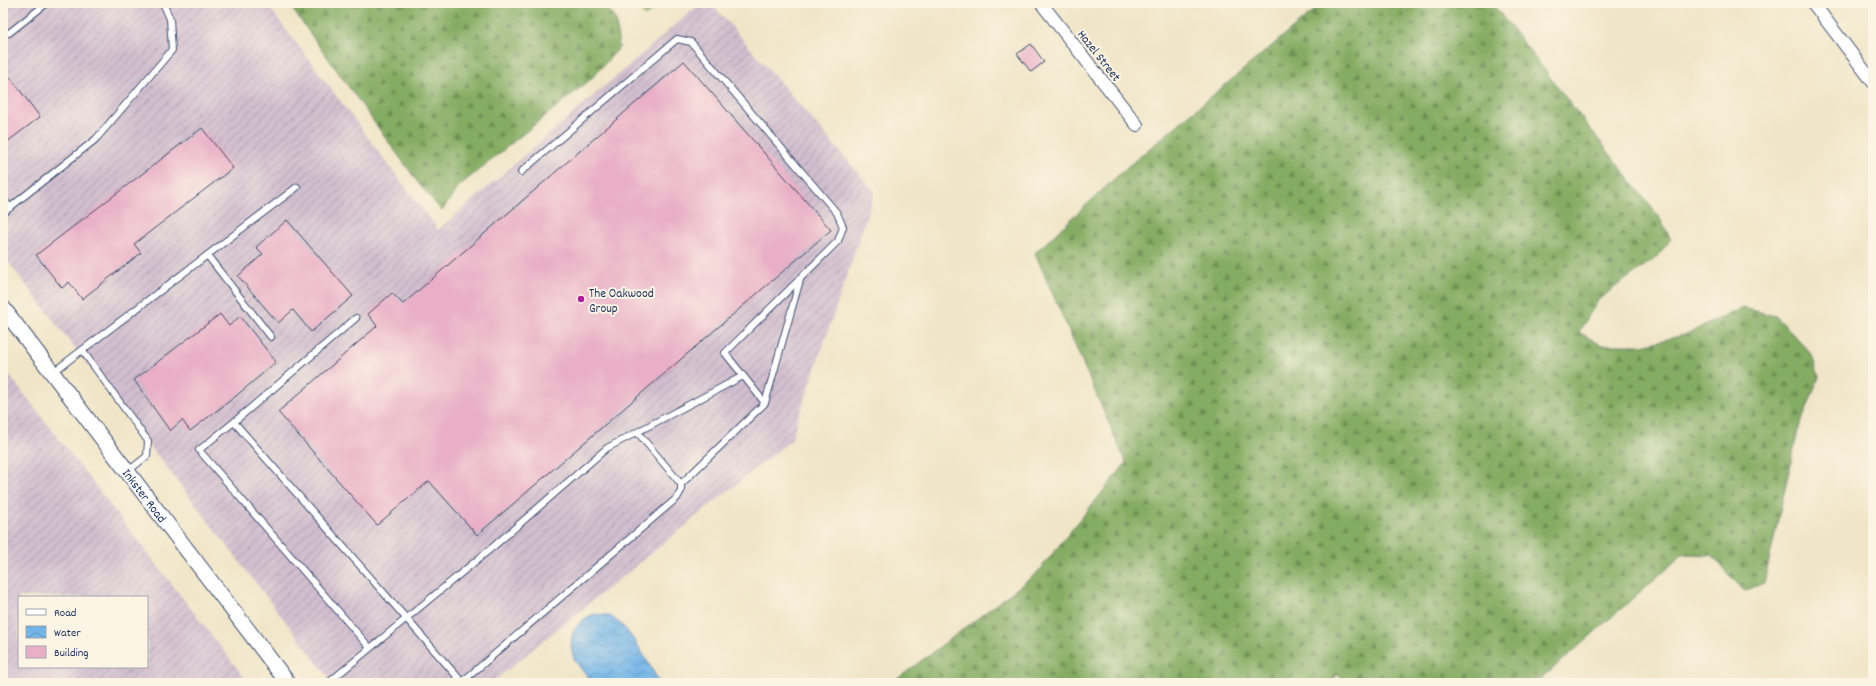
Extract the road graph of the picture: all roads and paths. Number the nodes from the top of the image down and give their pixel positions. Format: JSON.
{"nodes":[{"id":1,"x":47,"y":3,"type":"edge"},
{"id":2,"x":163,"y":3,"type":"edge"},
{"id":3,"x":1041,"y":3,"type":"edge"},
{"id":4,"x":1813,"y":3,"type":"edge"},
{"id":5,"x":9,"y":33,"type":"dead end"},
{"id":6,"x":1873,"y":82,"type":"edge"},
{"id":7,"x":1137,"y":125,"type":"dead end"},
{"id":8,"x":521,"y":172,"type":"dead end"},
{"id":9,"x":297,"y":187,"type":"dead end"},
{"id":10,"x":3,"y":198,"type":"edge"},
{"id":11,"x":10,"y":208,"type":"junction"},
{"id":12,"x":3,"y":213,"type":"edge"},
{"id":13,"x":207,"y":255,"type":"junction"},
{"id":14,"x":800,"y":280,"type":"junction"},
{"id":15,"x":3,"y":308,"type":"edge"},
{"id":16,"x":356,"y":318,"type":"dead end"},
{"id":17,"x":272,"y":337,"type":"dead end"},
{"id":18,"x":82,"y":350,"type":"junction"},
{"id":19,"x":52,"y":373,"type":"junction"},
{"id":20,"x":744,"y":376,"type":"junction"},
{"id":21,"x":765,"y":403,"type":"junction"},
{"id":22,"x":234,"y":422,"type":"junction"},
{"id":23,"x":638,"y":432,"type":"junction"},
{"id":24,"x":127,"y":472,"type":"junction"},
{"id":25,"x":681,"y":484,"type":"junction"},
{"id":26,"x":406,"y":618,"type":"junction"},
{"id":27,"x":370,"y":648,"type":"junction"},
{"id":28,"x":288,"y":683,"type":"edge"},
{"id":29,"x":328,"y":683,"type":"edge"}],
"edges":[{"from":1,"to":5,"type":"lane"},
{"from":2,"to":11,"type":"lane"},
{"from":3,"to":7,"type":"street","name":"Hazel Street"},
{"from":4,"to":6,"type":"street"},
{"from":8,"to":14,"type":"lane"},
{"from":9,"to":13,"type":"lane"},
{"from":10,"to":11,"type":"lane"},
{"from":11,"to":12,"type":"lane"},
{"from":13,"to":17,"type":"lane"},
{"from":13,"to":18,"type":"lane"},
{"from":14,"to":20,"type":"lane"},
{"from":14,"to":21,"type":"lane"},
{"from":15,"to":19,"type":"street","name":"Inkster Road"},
{"from":16,"to":22,"type":"lane"},
{"from":18,"to":19,"type":"lane"},
{"from":18,"to":24,"type":"lane"},
{"from":19,"to":24,"type":"street","name":"Inkster Road"},
{"from":20,"to":21,"type":"lane"},
{"from":20,"to":23,"type":"lane"},
{"from":21,"to":25,"type":"lane"},
{"from":22,"to":26,"type":"lane"},
{"from":22,"to":27,"type":"lane"},
{"from":23,"to":25,"type":"lane"},
{"from":23,"to":26,"type":"lane"},
{"from":24,"to":28,"type":"street","name":"Inkster Road"},
{"from":25,"to":26,"type":"lane"},
{"from":26,"to":27,"type":"lane"},
{"from":27,"to":29,"type":"lane"}]}
